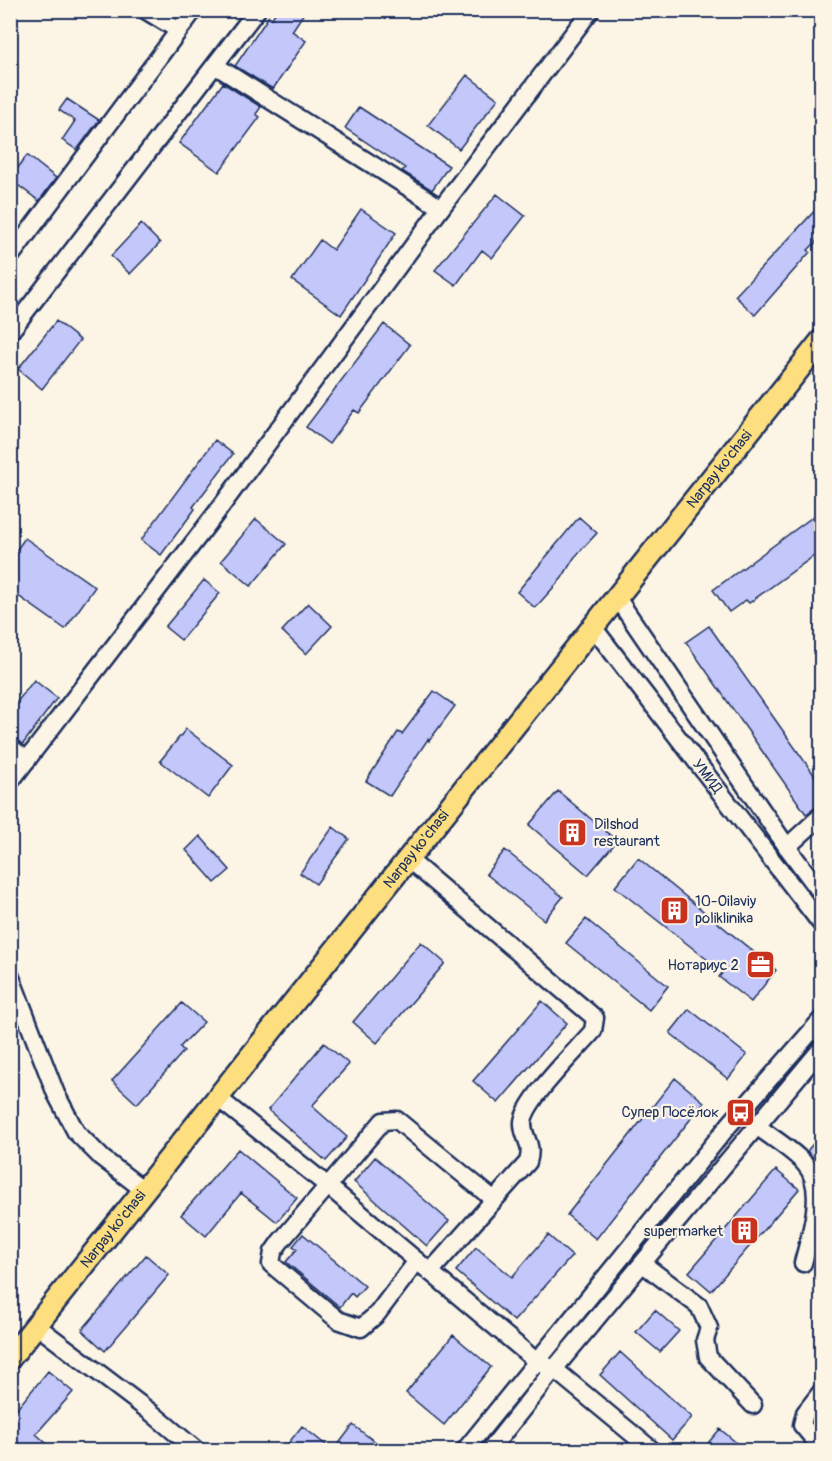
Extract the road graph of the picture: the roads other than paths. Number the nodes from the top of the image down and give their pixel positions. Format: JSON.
{"nodes":[{"id":1,"x":145,"y":10,"type":"edge"},
{"id":2,"x":194,"y":10,"type":"edge"},
{"id":3,"x":257,"y":10,"type":"edge"},
{"id":4,"x":591,"y":10,"type":"edge"},
{"id":5,"x":178,"y":30,"type":"junction"},
{"id":6,"x":216,"y":66,"type":"junction"},
{"id":7,"x":441,"y":208,"type":"junction"},
{"id":8,"x":10,"y":257,"type":"edge"},
{"id":9,"x":10,"y":332,"type":"edge"},
{"id":10,"x":822,"y":340,"type":"edge"},
{"id":11,"x":617,"y":598,"type":"junction"},
{"id":12,"x":593,"y":627,"type":"junction"},
{"id":13,"x":10,"y":747,"type":"edge"},
{"id":14,"x":27,"y":760,"type":"junction"},
{"id":15,"x":10,"y":782,"type":"edge"},
{"id":16,"x":822,"y":815,"type":"edge"},
{"id":17,"x":787,"y":847,"type":"junction"},
{"id":18,"x":408,"y":860,"type":"junction"},
{"id":19,"x":822,"y":894,"type":"edge"},
{"id":20,"x":822,"y":925,"type":"edge"},
{"id":21,"x":10,"y":975,"type":"edge"},
{"id":22,"x":822,"y":1019,"type":"edge"},
{"id":23,"x":822,"y":1048,"type":"edge"},
{"id":24,"x":218,"y":1098,"type":"junction"},
{"id":25,"x":757,"y":1126,"type":"junction"},
{"id":26,"x":328,"y":1186,"type":"junction"},
{"id":27,"x":145,"y":1191,"type":"junction"},
{"id":28,"x":493,"y":1199,"type":"junction"},
{"id":29,"x":803,"y":1263,"type":"dead end"},
{"id":30,"x":643,"y":1264,"type":"junction"},
{"id":31,"x":423,"y":1266,"type":"junction"},
{"id":32,"x":37,"y":1326,"type":"junction"},
{"id":33,"x":10,"y":1358,"type":"edge"},
{"id":34,"x":536,"y":1361,"type":"junction"},
{"id":35,"x":554,"y":1369,"type":"junction"},
{"id":36,"x":822,"y":1391,"type":"edge"},
{"id":37,"x":753,"y":1405,"type":"dead end"},
{"id":38,"x":822,"y":1449,"type":"edge"},
{"id":39,"x":196,"y":1450,"type":"edge"},
{"id":40,"x":465,"y":1450,"type":"edge"},
{"id":41,"x":490,"y":1450,"type":"edge"},
{"id":42,"x":652,"y":1450,"type":"edge"}],
"edges":[{"from":1,"to":5,"type":"street"},
{"from":2,"to":5,"type":"street"},
{"from":3,"to":6,"type":"street"},
{"from":4,"to":7,"type":"street"},
{"from":5,"to":8,"type":"street"},
{"from":6,"to":7,"type":"street"},
{"from":6,"to":9,"type":"street"},
{"from":7,"to":14,"type":"street"},
{"from":10,"to":11,"type":"main road","name":"Narpay ko'chasi"},
{"from":11,"to":12,"type":"main road","name":"Narpay ko'chasi"},
{"from":11,"to":17,"type":"street","name":"УМИД"},
{"from":12,"to":18,"type":"main road","name":"Narpay ko'chasi"},
{"from":12,"to":20,"type":"street","name":"УМИД"},
{"from":13,"to":14,"type":"street"},
{"from":14,"to":15,"type":"street"},
{"from":16,"to":17,"type":"street"},
{"from":17,"to":19,"type":"street","name":"УМИД"},
{"from":18,"to":24,"type":"main road","name":"Narpay ko'chasi"},
{"from":18,"to":28,"type":"street"},
{"from":21,"to":27,"type":"street"},
{"from":22,"to":34,"type":"street"},
{"from":23,"to":25,"type":"street"},
{"from":24,"to":26,"type":"street"},
{"from":24,"to":27,"type":"main road","name":"Narpay ko'chasi"},
{"from":25,"to":29,"type":"street"},
{"from":25,"to":30,"type":"street"},
{"from":26,"to":28,"type":"street"},
{"from":26,"to":31,"type":"street"},
{"from":26,"to":31,"type":"street"},
{"from":27,"to":32,"type":"main road","name":"Narpay ko'chasi"},
{"from":28,"to":31,"type":"street"},
{"from":30,"to":35,"type":"street"},
{"from":30,"to":37,"type":"street"},
{"from":31,"to":34,"type":"street"},
{"from":32,"to":33,"type":"main road","name":"Narpay ko'chasi"},
{"from":32,"to":39,"type":"street"},
{"from":34,"to":35,"type":"street"},
{"from":34,"to":40,"type":"street"},
{"from":35,"to":41,"type":"street"},
{"from":35,"to":42,"type":"street"},
{"from":36,"to":38,"type":"street"}]}
